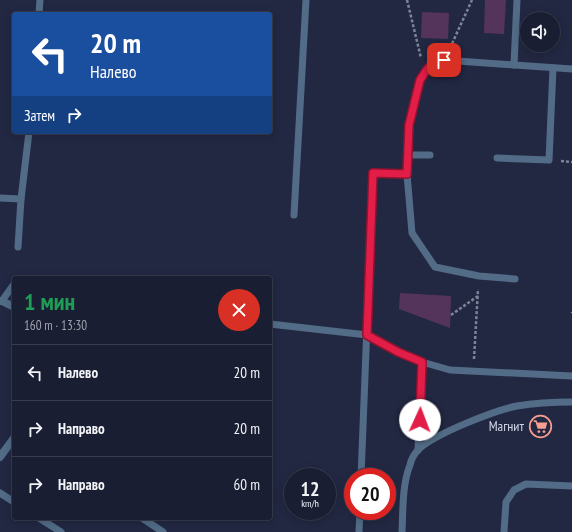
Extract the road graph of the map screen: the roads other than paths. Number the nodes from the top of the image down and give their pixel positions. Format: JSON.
{"nodes":[{"id":1,"x":40,"y":0,"type":"edge"},
{"id":2,"x":306,"y":0,"type":"edge"},
{"id":3,"x":516,"y":0,"type":"edge"},
{"id":4,"x":39,"y":12,"type":"edge"},
{"id":5,"x":514,"y":65,"type":"junction"},
{"id":6,"x":553,"y":68,"type":"junction"},
{"id":7,"x":572,"y":69,"type":"edge"},
{"id":8,"x":29,"y":134,"type":"edge"},
{"id":9,"x":408,"y":154,"type":"junction"},
{"id":10,"x":430,"y":155,"type":"dead end"},
{"id":11,"x":497,"y":158,"type":"dead end"},
{"id":12,"x":407,"y":174,"type":"junction"},
{"id":13,"x":0,"y":198,"type":"edge"},
{"id":14,"x":21,"y":199,"type":"junction"},
{"id":15,"x":294,"y":215,"type":"dead end"},
{"id":16,"x":18,"y":247,"type":"dead end"},
{"id":17,"x":515,"y":279,"type":"dead end"},
{"id":18,"x":12,"y":287,"type":"edge"},
{"id":19,"x":1,"y":301,"type":"edge"},
{"id":20,"x":12,"y":306,"type":"edge"},
{"id":21,"x":272,"y":324,"type":"edge"},
{"id":22,"x":367,"y":335,"type":"junction"},
{"id":23,"x":422,"y":362,"type":"junction"},
{"id":24,"x":572,"y":376,"type":"edge"},
{"id":25,"x":572,"y":402,"type":"edge"},
{"id":26,"x":12,"y":441,"type":"edge"},
{"id":27,"x":418,"y":450,"type":"junction"},
{"id":28,"x":0,"y":457,"type":"edge"},
{"id":29,"x":361,"y":468,"type":"edge"},
{"id":30,"x":572,"y":486,"type":"edge"},
{"id":31,"x":0,"y":493,"type":"edge"},
{"id":32,"x":12,"y":501,"type":"edge"},
{"id":33,"x":43,"y":520,"type":"edge"},
{"id":34,"x":145,"y":520,"type":"edge"},
{"id":35,"x":359,"y":520,"type":"edge"},
{"id":36,"x":61,"y":532,"type":"edge"},
{"id":37,"x":163,"y":532,"type":"edge"},
{"id":38,"x":358,"y":532,"type":"edge"},
{"id":39,"x":402,"y":532,"type":"edge"},
{"id":40,"x":504,"y":532,"type":"edge"}],
"edges":[{"from":1,"to":4,"type":"lane"},
{"from":2,"to":15,"type":"lane"},
{"from":3,"to":5,"type":"lane"},
{"from":5,"to":6,"type":"lane"},
{"from":5,"to":9,"type":"lane"},
{"from":6,"to":7,"type":"lane"},
{"from":6,"to":11,"type":"lane"},
{"from":8,"to":14,"type":"lane"},
{"from":9,"to":10,"type":"lane"},
{"from":9,"to":12,"type":"lane"},
{"from":12,"to":17,"type":"lane"},
{"from":12,"to":22,"type":"lane"},
{"from":13,"to":14,"type":"lane"},
{"from":14,"to":16,"type":"lane"},
{"from":18,"to":19,"type":"lane"},
{"from":19,"to":20,"type":"street"},
{"from":21,"to":22,"type":"lane"},
{"from":22,"to":23,"type":"lane"},
{"from":22,"to":29,"type":"lane"},
{"from":23,"to":24,"type":"lane"},
{"from":23,"to":27,"type":"lane"},
{"from":25,"to":27,"type":"lane"},
{"from":26,"to":28,"type":"street"},
{"from":27,"to":39,"type":"lane"},
{"from":30,"to":40,"type":"lane"},
{"from":31,"to":32,"type":"lane"},
{"from":33,"to":36,"type":"lane"},
{"from":34,"to":37,"type":"lane"},
{"from":35,"to":38,"type":"lane"}]}
